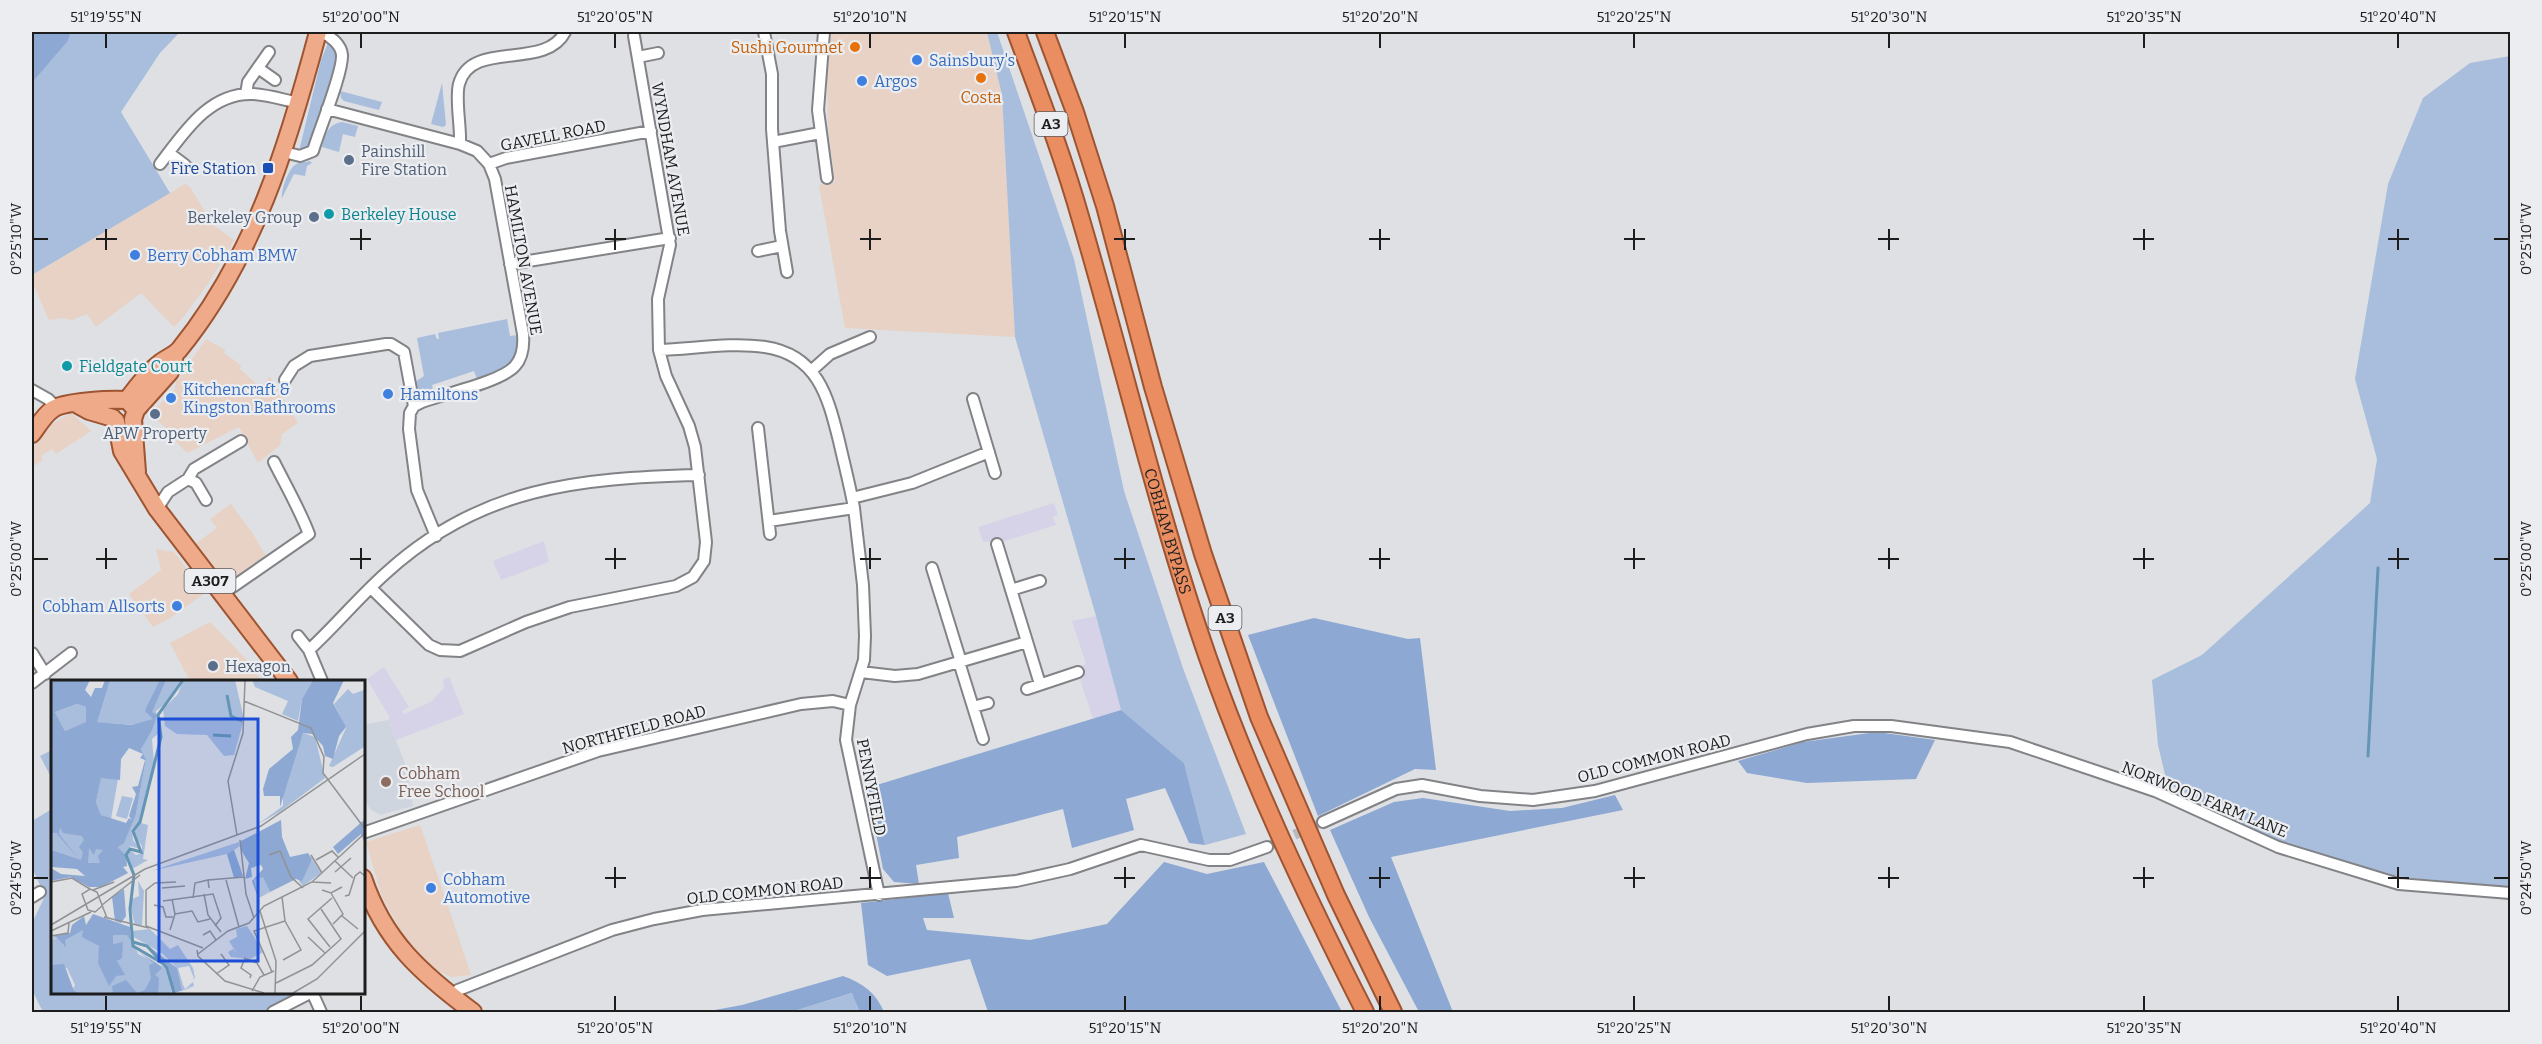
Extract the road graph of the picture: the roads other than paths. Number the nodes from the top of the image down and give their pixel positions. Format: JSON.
{"nodes":[{"id":1,"x":319,"y":32,"type":"edge"},
{"id":2,"x":565,"y":32,"type":"edge"},
{"id":3,"x":764,"y":32,"type":"edge"},
{"id":4,"x":824,"y":32,"type":"edge"},
{"id":5,"x":1016,"y":32,"type":"edge"},
{"id":6,"x":1045,"y":32,"type":"edge"},
{"id":7,"x":634,"y":36,"type":"dead end"},
{"id":8,"x":269,"y":52,"type":"dead end"},
{"id":9,"x":658,"y":53,"type":"dead end"},
{"id":10,"x":638,"y":57,"type":"junction"},
{"id":11,"x":258,"y":68,"type":"junction"},
{"id":12,"x":275,"y":80,"type":"dead end"},
{"id":13,"x":246,"y":94,"type":"junction"},
{"id":14,"x":299,"y":103,"type":"junction"},
{"id":15,"x":327,"y":109,"type":"junction"},
{"id":16,"x":651,"y":131,"type":"junction"},
{"id":17,"x":820,"y":133,"type":"junction"},
{"id":18,"x":773,"y":142,"type":"junction"},
{"id":19,"x":460,"y":144,"type":"junction"},
{"id":20,"x":284,"y":152,"type":"junction"},
{"id":21,"x":169,"y":153,"type":"junction"},
{"id":22,"x":160,"y":164,"type":"dead end"},
{"id":23,"x":489,"y":164,"type":"junction"},
{"id":24,"x":185,"y":165,"type":"dead end"},
{"id":25,"x":827,"y":178,"type":"dead end"},
{"id":26,"x":670,"y":238,"type":"junction"},
{"id":27,"x":782,"y":246,"type":"junction"},
{"id":28,"x":758,"y":251,"type":"dead end"},
{"id":29,"x":510,"y":264,"type":"junction"},
{"id":30,"x":787,"y":272,"type":"dead end"},
{"id":31,"x":870,"y":337,"type":"dead end"},
{"id":32,"x":659,"y":350,"type":"junction"},
{"id":33,"x":811,"y":371,"type":"junction"},
{"id":34,"x":285,"y":380,"type":"dead end"},
{"id":35,"x":32,"y":390,"type":"edge"},
{"id":36,"x":973,"y":399,"type":"dead end"},
{"id":37,"x":77,"y":404,"type":"junction"},
{"id":38,"x":414,"y":406,"type":"junction"},
{"id":39,"x":56,"y":407,"type":"junction"},
{"id":40,"x":128,"y":408,"type":"junction"},
{"id":41,"x":115,"y":420,"type":"junction"},
{"id":42,"x":758,"y":428,"type":"dead end"},
{"id":43,"x":32,"y":434,"type":"edge"},
{"id":44,"x":242,"y":441,"type":"dead end"},
{"id":45,"x":989,"y":452,"type":"junction"},
{"id":46,"x":274,"y":462,"type":"dead end"},
{"id":47,"x":995,"y":473,"type":"dead end"},
{"id":48,"x":699,"y":475,"type":"junction"},
{"id":49,"x":188,"y":479,"type":"junction"},
{"id":50,"x":141,"y":483,"type":"junction"},
{"id":51,"x":168,"y":492,"type":"junction"},
{"id":52,"x":206,"y":500,"type":"dead end"},
{"id":53,"x":853,"y":503,"type":"junction"},
{"id":54,"x":157,"y":509,"type":"junction"},
{"id":55,"x":768,"y":521,"type":"junction"},
{"id":56,"x":770,"y":534,"type":"dead end"},
{"id":57,"x":436,"y":536,"type":"junction"},
{"id":58,"x":997,"y":544,"type":"dead end"},
{"id":59,"x":932,"y":568,"type":"dead end"},
{"id":60,"x":1041,"y":581,"type":"dead end"},
{"id":61,"x":370,"y":588,"type":"junction"},
{"id":62,"x":1011,"y":590,"type":"junction"},
{"id":63,"x":220,"y":595,"type":"junction"},
{"id":64,"x":298,"y":636,"type":"dead end"},
{"id":65,"x":1027,"y":642,"type":"junction"},
{"id":66,"x":309,"y":650,"type":"junction"},
{"id":67,"x":32,"y":653,"type":"edge"},
{"id":68,"x":71,"y":653,"type":"dead end"},
{"id":69,"x":960,"y":662,"type":"junction"},
{"id":70,"x":861,"y":672,"type":"junction"},
{"id":71,"x":1078,"y":672,"type":"dead end"},
{"id":72,"x":45,"y":674,"type":"junction"},
{"id":73,"x":288,"y":680,"type":"edge"},
{"id":74,"x":322,"y":680,"type":"edge"},
{"id":75,"x":32,"y":683,"type":"edge"},
{"id":76,"x":1040,"y":684,"type":"junction"},
{"id":77,"x":1027,"y":689,"type":"dead end"},
{"id":78,"x":988,"y":702,"type":"dead end"},
{"id":79,"x":850,"y":705,"type":"junction"},
{"id":80,"x":973,"y":707,"type":"junction"},
{"id":81,"x":1854,"y":726,"type":"joint"},
{"id":82,"x":982,"y":739,"type":"dead end"},
{"id":83,"x":1323,"y":822,"type":"tunnel mouth"},
{"id":84,"x":364,"y":833,"type":"edge"},
{"id":85,"x":1267,"y":848,"type":"tunnel mouth"},
{"id":86,"x":364,"y":882,"type":"edge"},
{"id":87,"x":2511,"y":893,"type":"edge"},
{"id":88,"x":879,"y":895,"type":"junction"},
{"id":89,"x":310,"y":993,"type":"edge"},
{"id":90,"x":312,"y":993,"type":"edge"},
{"id":91,"x":451,"y":996,"type":"junction"},
{"id":92,"x":273,"y":1012,"type":"edge"},
{"id":93,"x":321,"y":1012,"type":"edge"},
{"id":94,"x":473,"y":1012,"type":"edge"},
{"id":95,"x":1365,"y":1012,"type":"edge"},
{"id":96,"x":1393,"y":1012,"type":"edge"}],
"edges":[{"from":1,"to":14,"type":"main road"},
{"from":1,"to":15,"type":"street"},
{"from":2,"to":19,"type":"street"},
{"from":3,"to":18,"type":"street"},
{"from":4,"to":17,"type":"street"},
{"from":5,"to":95,"type":"highway","name":"COBHAM BYPASS","number":"A3"},
{"from":6,"to":96,"type":"highway","name":"COBHAM BYPASS","number":"A3"},
{"from":7,"to":10,"type":"street","name":"WYNDHAM AVENUE"},
{"from":8,"to":11,"type":"street"},
{"from":9,"to":10,"type":"street"},
{"from":10,"to":16,"type":"street","name":"WYNDHAM AVENUE"},
{"from":11,"to":12,"type":"street"},
{"from":11,"to":13,"type":"street"},
{"from":13,"to":14,"type":"street"},
{"from":13,"to":21,"type":"street"},
{"from":14,"to":20,"type":"main road"},
{"from":15,"to":19,"type":"street","name":"GAVELL ROAD"},
{"from":15,"to":20,"type":"street"},
{"from":16,"to":23,"type":"street","name":"GAVELL ROAD"},
{"from":16,"to":26,"type":"street","name":"WYNDHAM AVENUE"},
{"from":17,"to":18,"type":"street"},
{"from":17,"to":25,"type":"street"},
{"from":18,"to":27,"type":"street"},
{"from":19,"to":23,"type":"street","name":"GAVELL ROAD"},
{"from":20,"to":40,"type":"main road"},
{"from":21,"to":22,"type":"street"},
{"from":21,"to":24,"type":"street"},
{"from":23,"to":29,"type":"street","name":"HAMILTON AVENUE"},
{"from":26,"to":29,"type":"street"},
{"from":26,"to":32,"type":"street","name":"WYNDHAM AVENUE"},
{"from":27,"to":28,"type":"street"},
{"from":27,"to":30,"type":"street"},
{"from":29,"to":38,"type":"street","name":"HAMILTON AVENUE"},
{"from":31,"to":33,"type":"street"},
{"from":32,"to":33,"type":"street"},
{"from":32,"to":48,"type":"street","name":"WYNDHAM AVENUE"},
{"from":33,"to":53,"type":"street","name":"PENNYFIELD"},
{"from":34,"to":38,"type":"street"},
{"from":35,"to":39,"type":"street"},
{"from":36,"to":45,"type":"street"},
{"from":37,"to":39,"type":"main road"},
{"from":37,"to":40,"type":"main road"},
{"from":37,"to":41,"type":"main road"},
{"from":38,"to":57,"type":"street"},
{"from":39,"to":43,"type":"main road"},
{"from":40,"to":41,"type":"main road"},
{"from":40,"to":50,"type":"main road","number":"A307"},
{"from":41,"to":50,"type":"main road","number":"A307"},
{"from":42,"to":55,"type":"street"},
{"from":44,"to":49,"type":"street"},
{"from":45,"to":47,"type":"street"},
{"from":45,"to":53,"type":"street"},
{"from":46,"to":63,"type":"street"},
{"from":48,"to":57,"type":"street"},
{"from":48,"to":61,"type":"street","name":"WYNDHAM AVENUE"},
{"from":49,"to":51,"type":"street"},
{"from":49,"to":52,"type":"street"},
{"from":50,"to":51,"type":"street"},
{"from":50,"to":54,"type":"main road","number":"A307"},
{"from":51,"to":54,"type":"street"},
{"from":53,"to":55,"type":"street"},
{"from":53,"to":70,"type":"street","name":"PENNYFIELD"},
{"from":54,"to":63,"type":"main road","number":"A307"},
{"from":55,"to":56,"type":"street"},
{"from":57,"to":61,"type":"street"},
{"from":58,"to":62,"type":"street"},
{"from":59,"to":69,"type":"street"},
{"from":60,"to":62,"type":"street"},
{"from":61,"to":66,"type":"street"},
{"from":62,"to":65,"type":"street"},
{"from":63,"to":73,"type":"main road","number":"A307"},
{"from":64,"to":66,"type":"street"},
{"from":65,"to":69,"type":"street"},
{"from":65,"to":76,"type":"street"},
{"from":66,"to":74,"type":"street"},
{"from":67,"to":72,"type":"street"},
{"from":68,"to":72,"type":"street"},
{"from":69,"to":70,"type":"street"},
{"from":69,"to":80,"type":"street"},
{"from":70,"to":79,"type":"street","name":"PENNYFIELD"},
{"from":71,"to":76,"type":"street"},
{"from":72,"to":75,"type":"street"},
{"from":76,"to":77,"type":"street"},
{"from":78,"to":80,"type":"street"},
{"from":79,"to":84,"type":"street","name":"NORTHFIELD ROAD"},
{"from":79,"to":88,"type":"street","name":"PENNYFIELD"},
{"from":80,"to":82,"type":"street"},
{"from":81,"to":83,"type":"street","name":"OLD COMMON ROAD"},
{"from":81,"to":87,"type":"street","name":"NORWOOD FARM LANE"},
{"from":85,"to":88,"type":"street","name":"OLD COMMON ROAD"},
{"from":86,"to":91,"type":"main road"},
{"from":88,"to":91,"type":"street","name":"OLD COMMON ROAD"},
{"from":89,"to":92,"type":"street"},
{"from":90,"to":93,"type":"street"},
{"from":91,"to":94,"type":"main road"}]}
